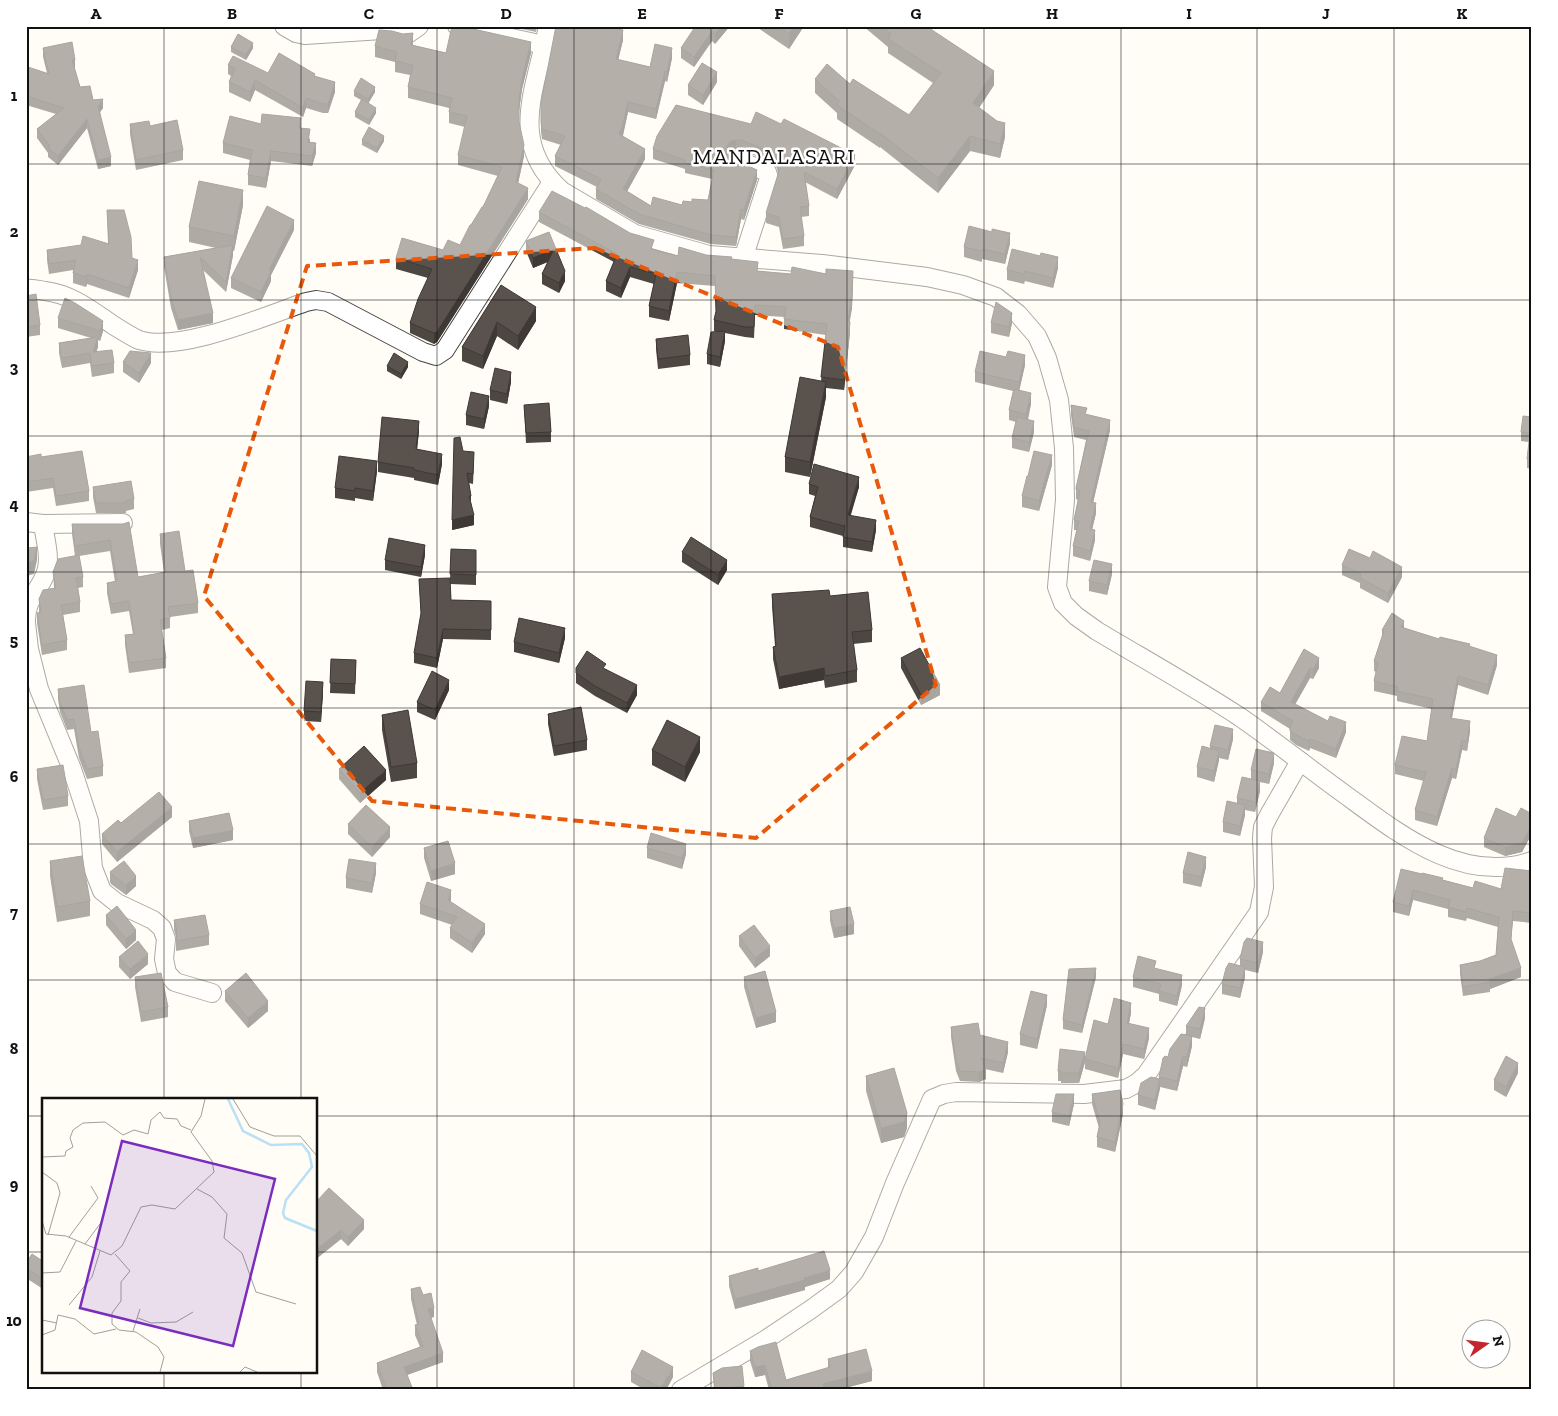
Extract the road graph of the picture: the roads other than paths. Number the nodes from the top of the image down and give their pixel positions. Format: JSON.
{"nodes":[{"id":1,"x":284,"y":26,"type":"edge"},
{"id":2,"x":419,"y":26,"type":"edge"},
{"id":3,"x":457,"y":26,"type":"edge"},
{"id":4,"x":548,"y":26,"type":"edge"},
{"id":5,"x":544,"y":45,"type":"junction"},
{"id":6,"x":736,"y":160,"type":"edge"},
{"id":7,"x":552,"y":182,"type":"junction"},
{"id":8,"x":743,"y":259,"type":"junction"},
{"id":9,"x":26,"y":289,"type":"edge"},
{"id":10,"x":124,"y":522,"type":"edge"},
{"id":11,"x":35,"y":523,"type":"edge"},
{"id":12,"x":26,"y":621,"type":"edge"},
{"id":13,"x":1300,"y":762,"type":"junction"},
{"id":14,"x":1532,"y":861,"type":"edge"},
{"id":15,"x":212,"y":993,"type":"dead end"},
{"id":16,"x":681,"y":1390,"type":"edge"}],
"edges":[{"from":1,"to":2,"type":"street"},
{"from":3,"to":5,"type":"street"},
{"from":4,"to":5,"type":"street"},
{"from":5,"to":7,"type":"street"},
{"from":6,"to":8,"type":"street"},
{"from":7,"to":8,"type":"street"},
{"from":7,"to":9,"type":"street"},
{"from":8,"to":13,"type":"street"},
{"from":10,"to":11,"type":"street"},
{"from":11,"to":12,"type":"street"},
{"from":12,"to":15,"type":"street"},
{"from":13,"to":14,"type":"street"},
{"from":13,"to":16,"type":"street"}]}
